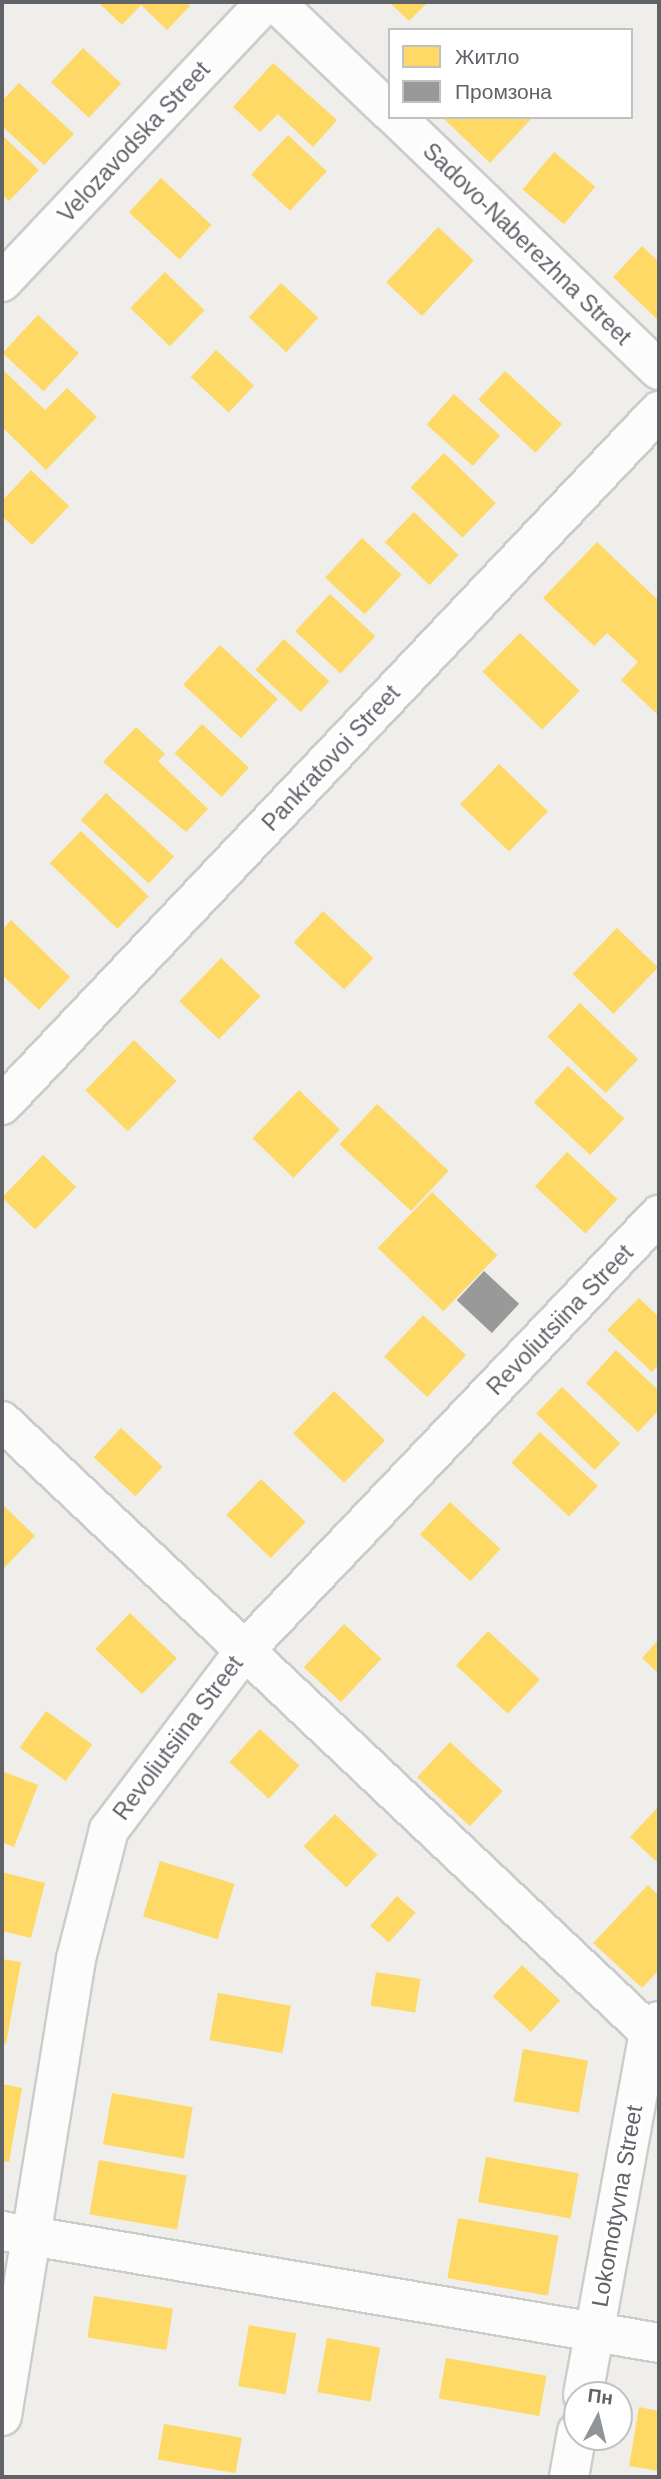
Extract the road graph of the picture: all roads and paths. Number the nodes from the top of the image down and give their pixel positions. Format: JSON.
{"nodes":[{"id":1,"x":266,"y":2,"type":"edge"},
{"id":2,"x":275,"y":2,"type":"edge"},
{"id":3,"x":388,"y":110,"type":"edge"},
{"id":4,"x":398,"y":119,"type":"edge"},
{"id":5,"x":2,"y":282,"type":"edge"},
{"id":6,"x":659,"y":370,"type":"edge"},
{"id":7,"x":659,"y":411,"type":"edge"},
{"id":8,"x":2,"y":1105,"type":"edge"},
{"id":9,"x":659,"y":1216,"type":"edge"},
{"id":10,"x":2,"y":1421,"type":"edge"},
{"id":11,"x":245,"y":1650,"type":"junction"},
{"id":12,"x":654,"y":2026,"type":"edge"},
{"id":13,"x":17,"y":2234,"type":"edge"},
{"id":14,"x":594,"y":2331,"type":"junction"},
{"id":15,"x":659,"y":2343,"type":"edge"},
{"id":16,"x":585,"y":2381,"type":"edge"},
{"id":17,"x":2,"y":2416,"type":"edge"},
{"id":18,"x":574,"y":2451,"type":"edge"},
{"id":19,"x":569,"y":2477,"type":"edge"}],
"edges":[{"from":1,"to":5,"type":"street","name":"Velozavodska Street"},
{"from":2,"to":3,"type":"street"},
{"from":4,"to":6,"type":"street","name":"Sadovo-Naberezhna Street"},
{"from":7,"to":8,"type":"street","name":"Pankratovoi Street"},
{"from":9,"to":11,"type":"street","name":"Revoliutsiina Street"},
{"from":10,"to":11,"type":"street"},
{"from":11,"to":12,"type":"street"},
{"from":11,"to":13,"type":"street","name":"Revoliutsiina Street"},
{"from":12,"to":14,"type":"street","name":"Lokomotyvna Street"},
{"from":13,"to":14,"type":"street"},
{"from":13,"to":17,"type":"street","name":"Revoliutsiina Street"},
{"from":14,"to":15,"type":"street"},
{"from":14,"to":16,"type":"street","name":"Lokomotyvna Street"},
{"from":18,"to":19,"type":"street"}]}
